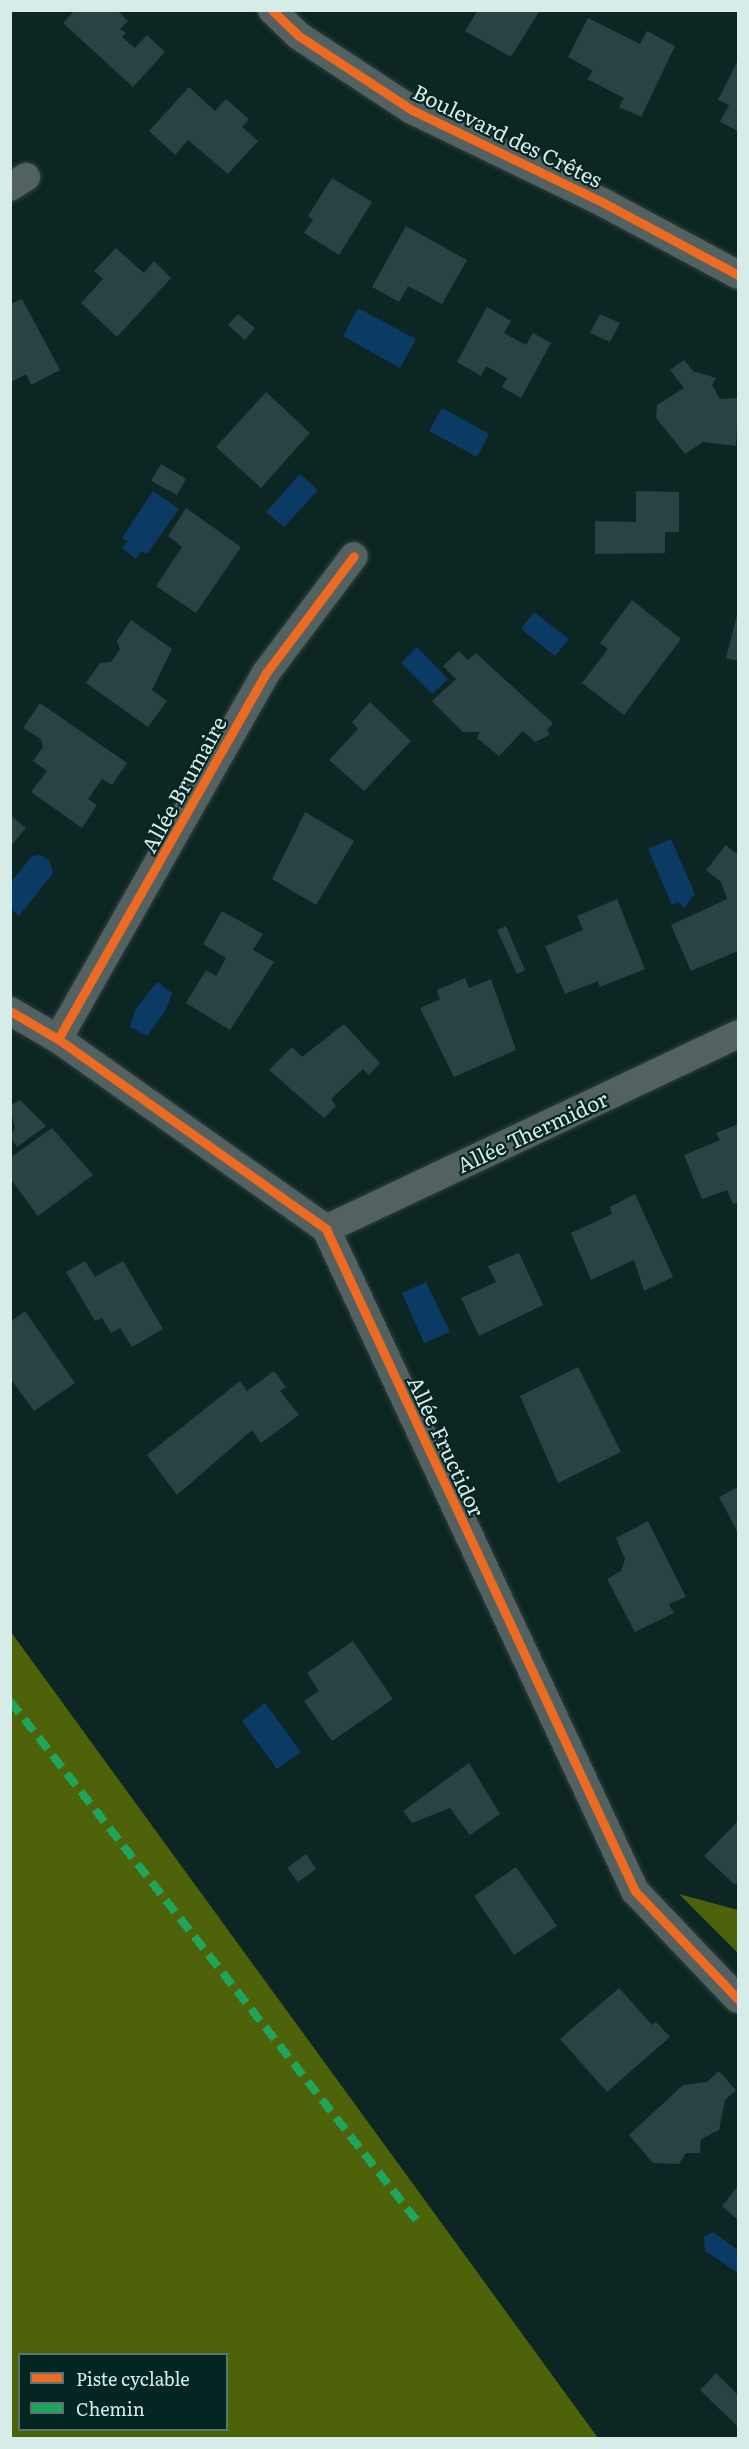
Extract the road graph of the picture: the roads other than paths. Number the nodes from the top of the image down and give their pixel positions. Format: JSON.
{"nodes":[{"id":1,"x":272,"y":10,"type":"edge"},
{"id":2,"x":738,"y":275,"type":"edge"},
{"id":3,"x":354,"y":556,"type":"dead end"},
{"id":4,"x":10,"y":1011,"type":"edge"},
{"id":5,"x":738,"y":1034,"type":"edge"},
{"id":6,"x":58,"y":1039,"type":"junction"},
{"id":7,"x":326,"y":1229,"type":"junction"},
{"id":8,"x":738,"y":1998,"type":"edge"}],
"edges":[{"from":1,"to":2,"type":"street","name":"Boulevard des Crêtes"},
{"from":3,"to":6,"type":"street","name":"Allée Brumaire"},
{"from":4,"to":6,"type":"street","name":"Allée Fructidor"},
{"from":5,"to":7,"type":"street","name":"Allée Thermidor"},
{"from":6,"to":7,"type":"street","name":"Allée Fructidor"},
{"from":7,"to":8,"type":"street","name":"Allée Fructidor"}]}
